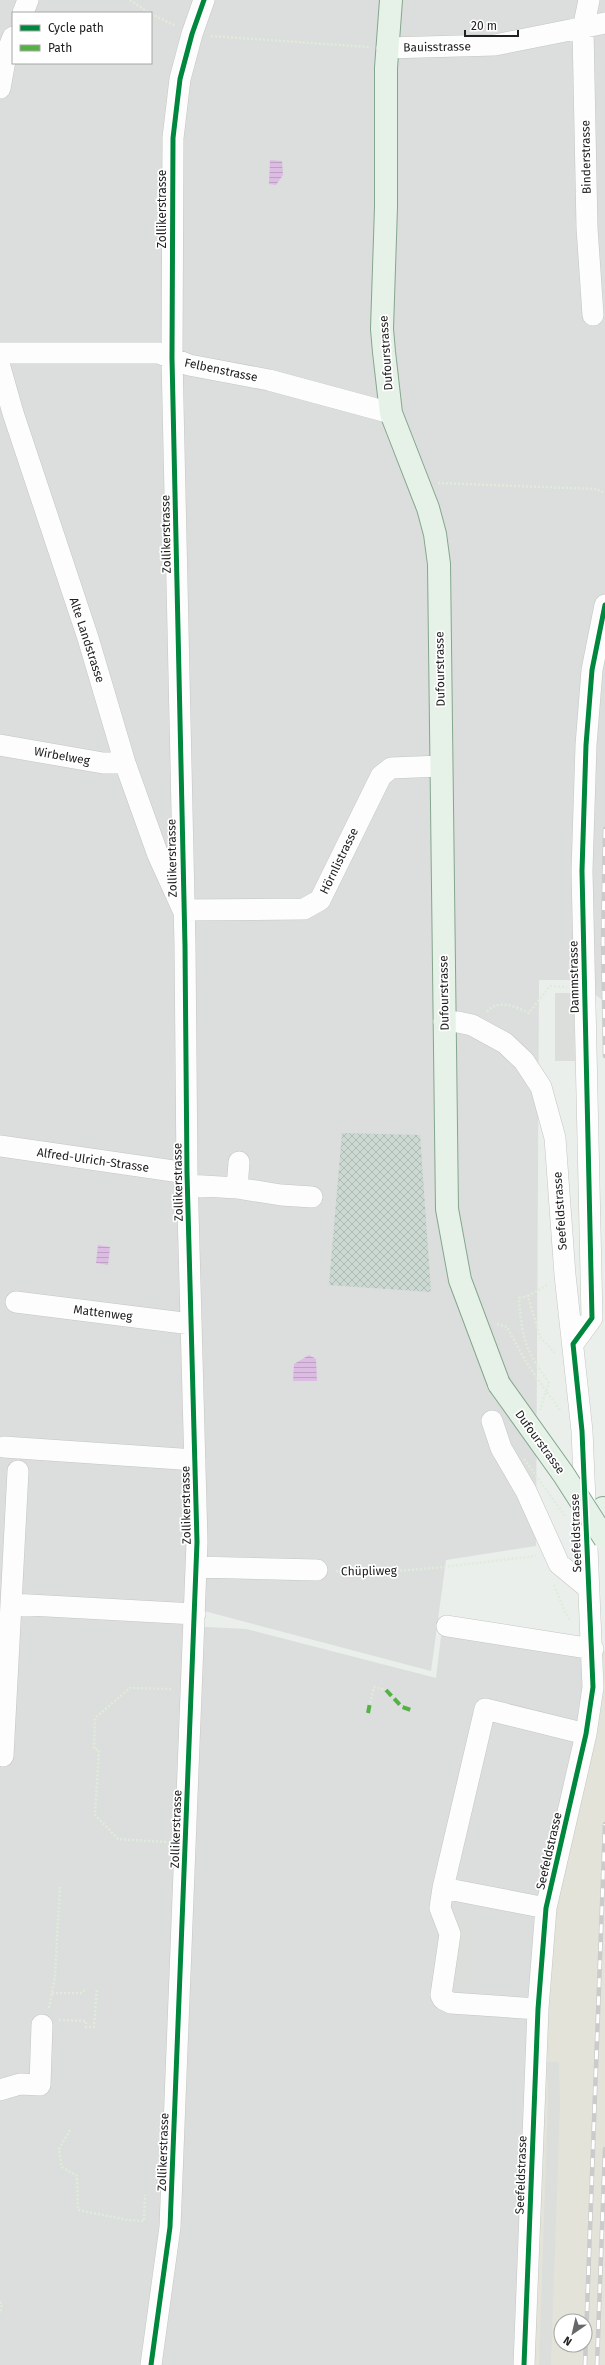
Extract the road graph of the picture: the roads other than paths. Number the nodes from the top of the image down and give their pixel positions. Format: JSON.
{"nodes":[{"id":1,"x":28,"y":0,"type":"edge"},
{"id":2,"x":204,"y":0,"type":"edge"},
{"id":3,"x":391,"y":0,"type":"edge"},
{"id":4,"x":589,"y":0,"type":"edge"},
{"id":5,"x":23,"y":12,"type":"edge"},
{"id":6,"x":605,"y":23,"type":"edge"},
{"id":7,"x":583,"y":29,"type":"junction"},
{"id":8,"x":12,"y":40,"type":"edge"},
{"id":9,"x":387,"y":48,"type":"junction"},
{"id":10,"x":0,"y":88,"type":"edge"},
{"id":11,"x":594,"y":315,"type":"dead end"},
{"id":12,"x":0,"y":353,"type":"edge"},
{"id":13,"x":172,"y":358,"type":"junction"},
{"id":14,"x":0,"y":367,"type":"edge"},
{"id":15,"x":391,"y":414,"type":"junction"},
{"id":16,"x":605,"y":605,"type":"edge"},
{"id":17,"x":0,"y":745,"type":"edge"},
{"id":18,"x":125,"y":763,"type":"junction"},
{"id":19,"x":441,"y":766,"type":"junction"},
{"id":20,"x":183,"y":910,"type":"junction"},
{"id":21,"x":444,"y":1022,"type":"junction"},
{"id":22,"x":0,"y":1146,"type":"edge"},
{"id":23,"x":239,"y":1162,"type":"dead end"},
{"id":24,"x":187,"y":1179,"type":"junction"},
{"id":25,"x":237,"y":1188,"type":"junction"},
{"id":26,"x":312,"y":1197,"type":"dead end"},
{"id":27,"x":16,"y":1302,"type":"dead end"},
{"id":28,"x":191,"y":1324,"type":"junction"},
{"id":29,"x":574,"y":1353,"type":"junction"},
{"id":30,"x":504,"y":1380,"type":"junction"},
{"id":31,"x":492,"y":1422,"type":"dead end"},
{"id":32,"x":4,"y":1447,"type":"dead end"},
{"id":33,"x":195,"y":1460,"type":"junction"},
{"id":34,"x":18,"y":1471,"type":"dead end"},
{"id":35,"x":605,"y":1511,"type":"edge"},
{"id":36,"x":605,"y":1539,"type":"edge"},
{"id":37,"x":196,"y":1567,"type":"junction"},
{"id":38,"x":317,"y":1570,"type":"road end"},
{"id":39,"x":588,"y":1587,"type":"junction"},
{"id":40,"x":11,"y":1604,"type":"junction"},
{"id":41,"x":195,"y":1614,"type":"junction"},
{"id":42,"x":447,"y":1626,"type":"dead end"},
{"id":43,"x":593,"y":1649,"type":"junction"},
{"id":44,"x":586,"y":1734,"type":"junction"},
{"id":45,"x":3,"y":1756,"type":"dead end"},
{"id":46,"x":443,"y":1888,"type":"junction"},
{"id":47,"x":546,"y":1908,"type":"junction"},
{"id":48,"x":538,"y":2009,"type":"junction"},
{"id":49,"x":44,"y":2022,"type":"road end"},
{"id":50,"x":0,"y":2090,"type":"edge"},
{"id":51,"x":151,"y":2365,"type":"edge"},
{"id":52,"x":524,"y":2365,"type":"edge"}],
"edges":[{"from":1,"to":5,"type":"street"},
{"from":2,"to":13,"type":"street","name":"Zollikerstrasse"},
{"from":3,"to":9,"type":"main road","name":"Dufourstrasse"},
{"from":4,"to":7,"type":"street","name":"Binderstrasse"},
{"from":6,"to":7,"type":"street","name":"Bauisstrasse"},
{"from":7,"to":9,"type":"street","name":"Bauisstrasse"},
{"from":7,"to":11,"type":"street","name":"Binderstrasse"},
{"from":8,"to":10,"type":"street"},
{"from":9,"to":15,"type":"main road","name":"Dufourstrasse"},
{"from":12,"to":13,"type":"street","name":"Felbenstrasse"},
{"from":13,"to":15,"type":"street","name":"Felbenstrasse"},
{"from":13,"to":20,"type":"street","name":"Zollikerstrasse"},
{"from":14,"to":18,"type":"street","name":"Alte Landstrasse"},
{"from":15,"to":19,"type":"main road","name":"Dufourstrasse"},
{"from":16,"to":29,"type":"street","name":"Dammstrasse"},
{"from":17,"to":18,"type":"street","name":"Wirbelweg"},
{"from":18,"to":20,"type":"street","name":"Alte Landstrasse"},
{"from":19,"to":20,"type":"street","name":"Hörnlistrasse"},
{"from":19,"to":21,"type":"main road","name":"Dufourstrasse"},
{"from":20,"to":24,"type":"street","name":"Zollikerstrasse"},
{"from":21,"to":29,"type":"street","name":"Seefeldstrasse"},
{"from":21,"to":30,"type":"main road","name":"Dufourstrasse"},
{"from":22,"to":24,"type":"street","name":"Alfred-Ulrich-Strasse"},
{"from":23,"to":25,"type":"street"},
{"from":24,"to":25,"type":"street","name":"Alfred-Ulrich-Strasse"},
{"from":24,"to":28,"type":"street","name":"Zollikerstrasse"},
{"from":25,"to":26,"type":"street","name":"Alfred-Ulrich-Strasse"},
{"from":27,"to":28,"type":"street","name":"Mattenweg"},
{"from":28,"to":33,"type":"street","name":"Zollikerstrasse"},
{"from":29,"to":39,"type":"street","name":"Seefeldstrasse"},
{"from":30,"to":35,"type":"main road","name":"Dufourstrasse"},
{"from":30,"to":36,"type":"main road","name":"Dufourstrasse","bridge":true},
{"from":31,"to":39,"type":"street"},
{"from":32,"to":33,"type":"street"},
{"from":33,"to":37,"type":"street","name":"Zollikerstrasse"},
{"from":34,"to":40,"type":"street"},
{"from":37,"to":38,"type":"street"},
{"from":37,"to":41,"type":"street","name":"Zollikerstrasse"},
{"from":39,"to":43,"type":"street","name":"Seefeldstrasse"},
{"from":40,"to":41,"type":"street"},
{"from":40,"to":45,"type":"street"},
{"from":41,"to":51,"type":"street","name":"Zollikerstrasse"},
{"from":42,"to":43,"type":"street"},
{"from":43,"to":44,"type":"street","name":"Seefeldstrasse"},
{"from":44,"to":46,"type":"street"},
{"from":44,"to":47,"type":"street","name":"Seefeldstrasse"},
{"from":46,"to":47,"type":"street"},
{"from":46,"to":48,"type":"street"},
{"from":47,"to":48,"type":"street","name":"Seefeldstrasse"},
{"from":48,"to":52,"type":"street","name":"Seefeldstrasse"},
{"from":49,"to":50,"type":"street"}]}
